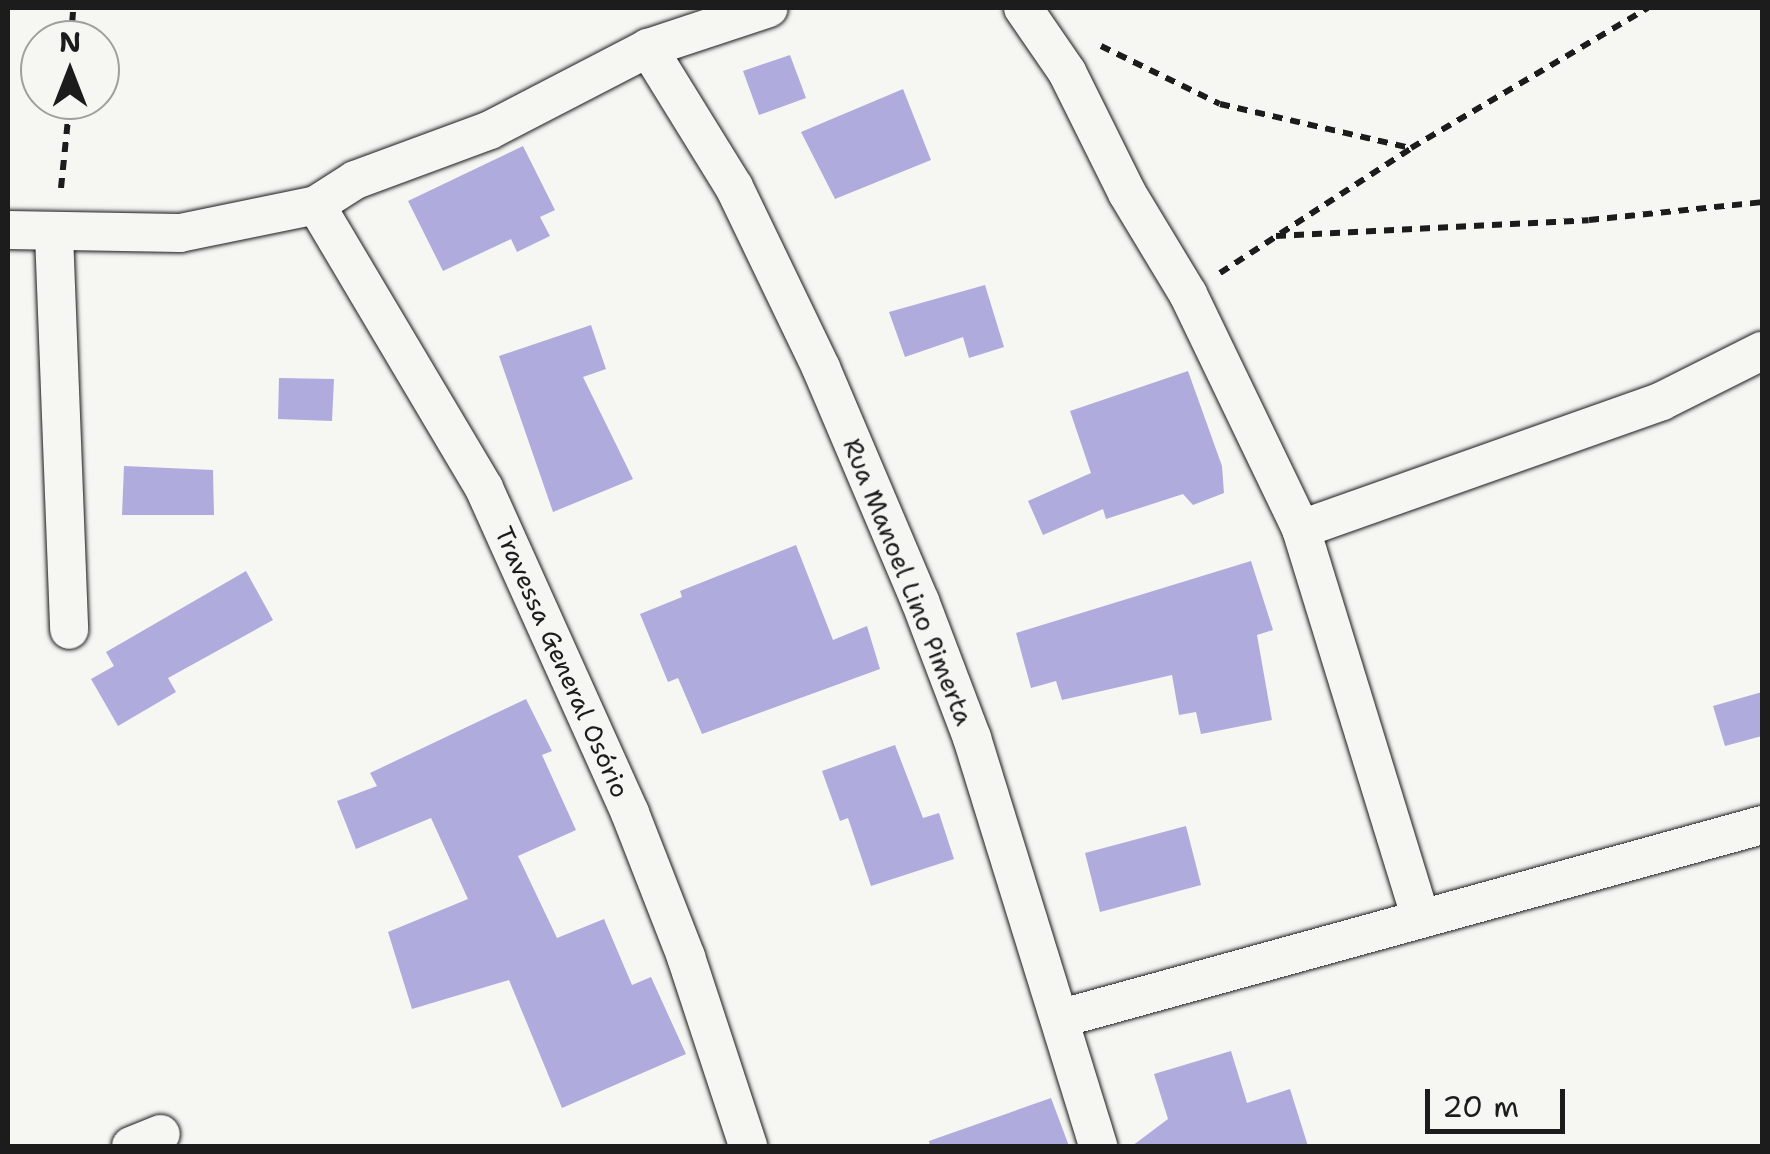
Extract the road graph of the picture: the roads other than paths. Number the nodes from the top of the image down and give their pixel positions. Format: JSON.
{"nodes":[{"id":1,"x":769,"y":8,"type":"edge"},
{"id":2,"x":1023,"y":8,"type":"edge"},
{"id":3,"x":648,"y":48,"type":"junction"},
{"id":4,"x":316,"y":205,"type":"junction"},
{"id":5,"x":8,"y":230,"type":"edge"},
{"id":6,"x":54,"y":234,"type":"junction"},
{"id":7,"x":1762,"y":351,"type":"edge"},
{"id":8,"x":1301,"y":529,"type":"junction"},
{"id":9,"x":69,"y":630,"type":"dead end"},
{"id":10,"x":1762,"y":826,"type":"edge"},
{"id":11,"x":1421,"y":918,"type":"junction"},
{"id":12,"x":1062,"y":1018,"type":"junction"},
{"id":13,"x":748,"y":1146,"type":"edge"},
{"id":14,"x":1098,"y":1146,"type":"edge"}],
"edges":[{"from":1,"to":3,"type":"street"},
{"from":2,"to":8,"type":"street"},
{"from":3,"to":4,"type":"street"},
{"from":3,"to":12,"type":"street","name":"Rua Manoel Lino Pimerta"},
{"from":4,"to":6,"type":"street"},
{"from":4,"to":13,"type":"street","name":"Travessa General Osório"},
{"from":5,"to":6,"type":"street"},
{"from":6,"to":9,"type":"street"},
{"from":7,"to":8,"type":"street"},
{"from":8,"to":11,"type":"street"},
{"from":10,"to":11,"type":"street"},
{"from":11,"to":12,"type":"street"},
{"from":12,"to":14,"type":"street","name":"Rua Manoel Lino Pimerta"}]}
